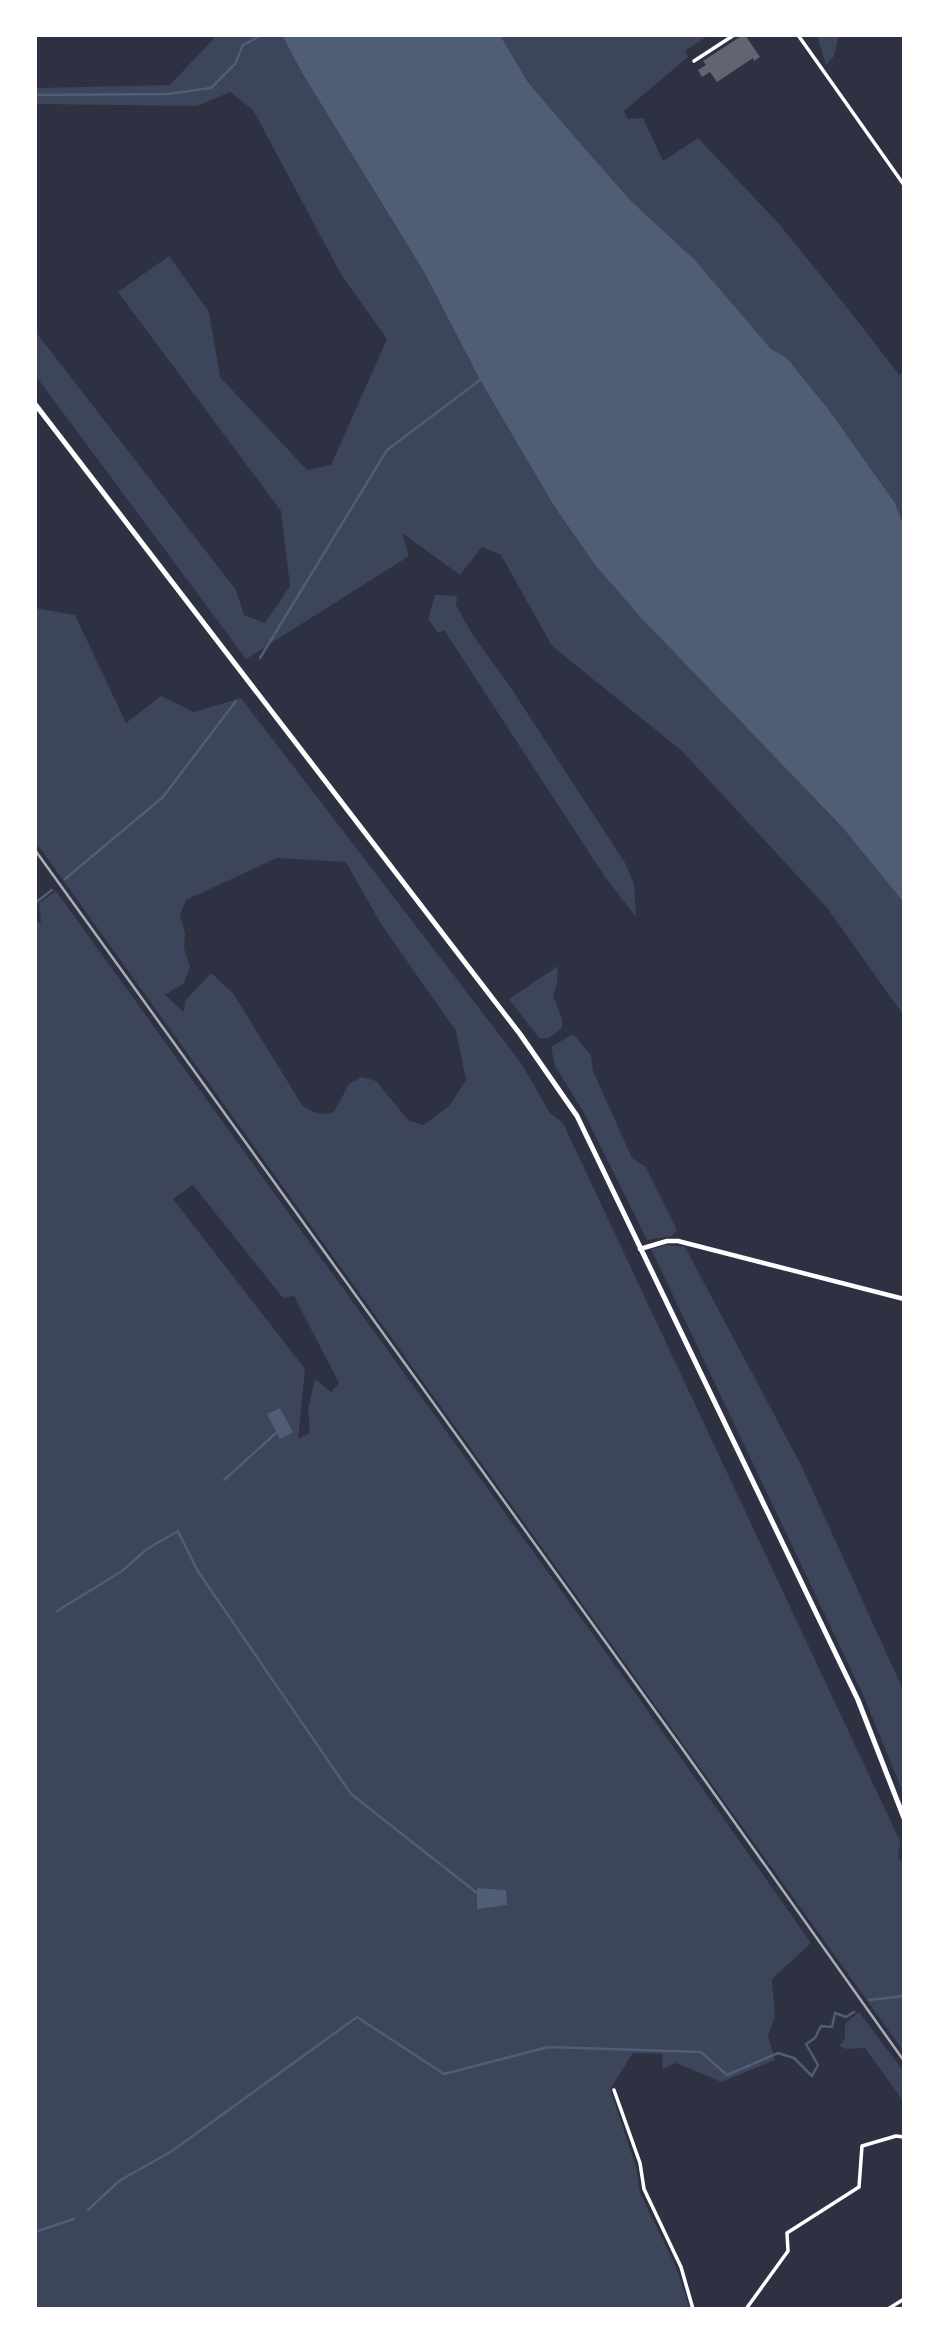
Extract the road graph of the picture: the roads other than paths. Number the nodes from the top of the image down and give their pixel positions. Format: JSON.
{"nodes":[{"id":1,"x":734,"y":35,"type":"edge"},
{"id":2,"x":799,"y":35,"type":"edge"},
{"id":3,"x":694,"y":61,"type":"dead end"},
{"id":4,"x":904,"y":185,"type":"edge"},
{"id":5,"x":35,"y":404,"type":"edge"},
{"id":6,"x":640,"y":1248,"type":"junction"},
{"id":7,"x":904,"y":1299,"type":"edge"},
{"id":8,"x":904,"y":1818,"type":"edge"},
{"id":9,"x":614,"y":2090,"type":"dead end"},
{"id":10,"x":904,"y":2137,"type":"edge"},
{"id":11,"x":904,"y":2299,"type":"edge"},
{"id":12,"x":693,"y":2309,"type":"edge"},
{"id":13,"x":746,"y":2309,"type":"edge"},
{"id":14,"x":888,"y":2309,"type":"edge"}],
"edges":[{"from":1,"to":3,"type":"street"},
{"from":2,"to":4,"type":"street"},
{"from":5,"to":6,"type":"main road"},
{"from":6,"to":7,"type":"street"},
{"from":6,"to":8,"type":"main road"},
{"from":9,"to":12,"type":"street"},
{"from":10,"to":13,"type":"street"},
{"from":11,"to":14,"type":"street"}]}
